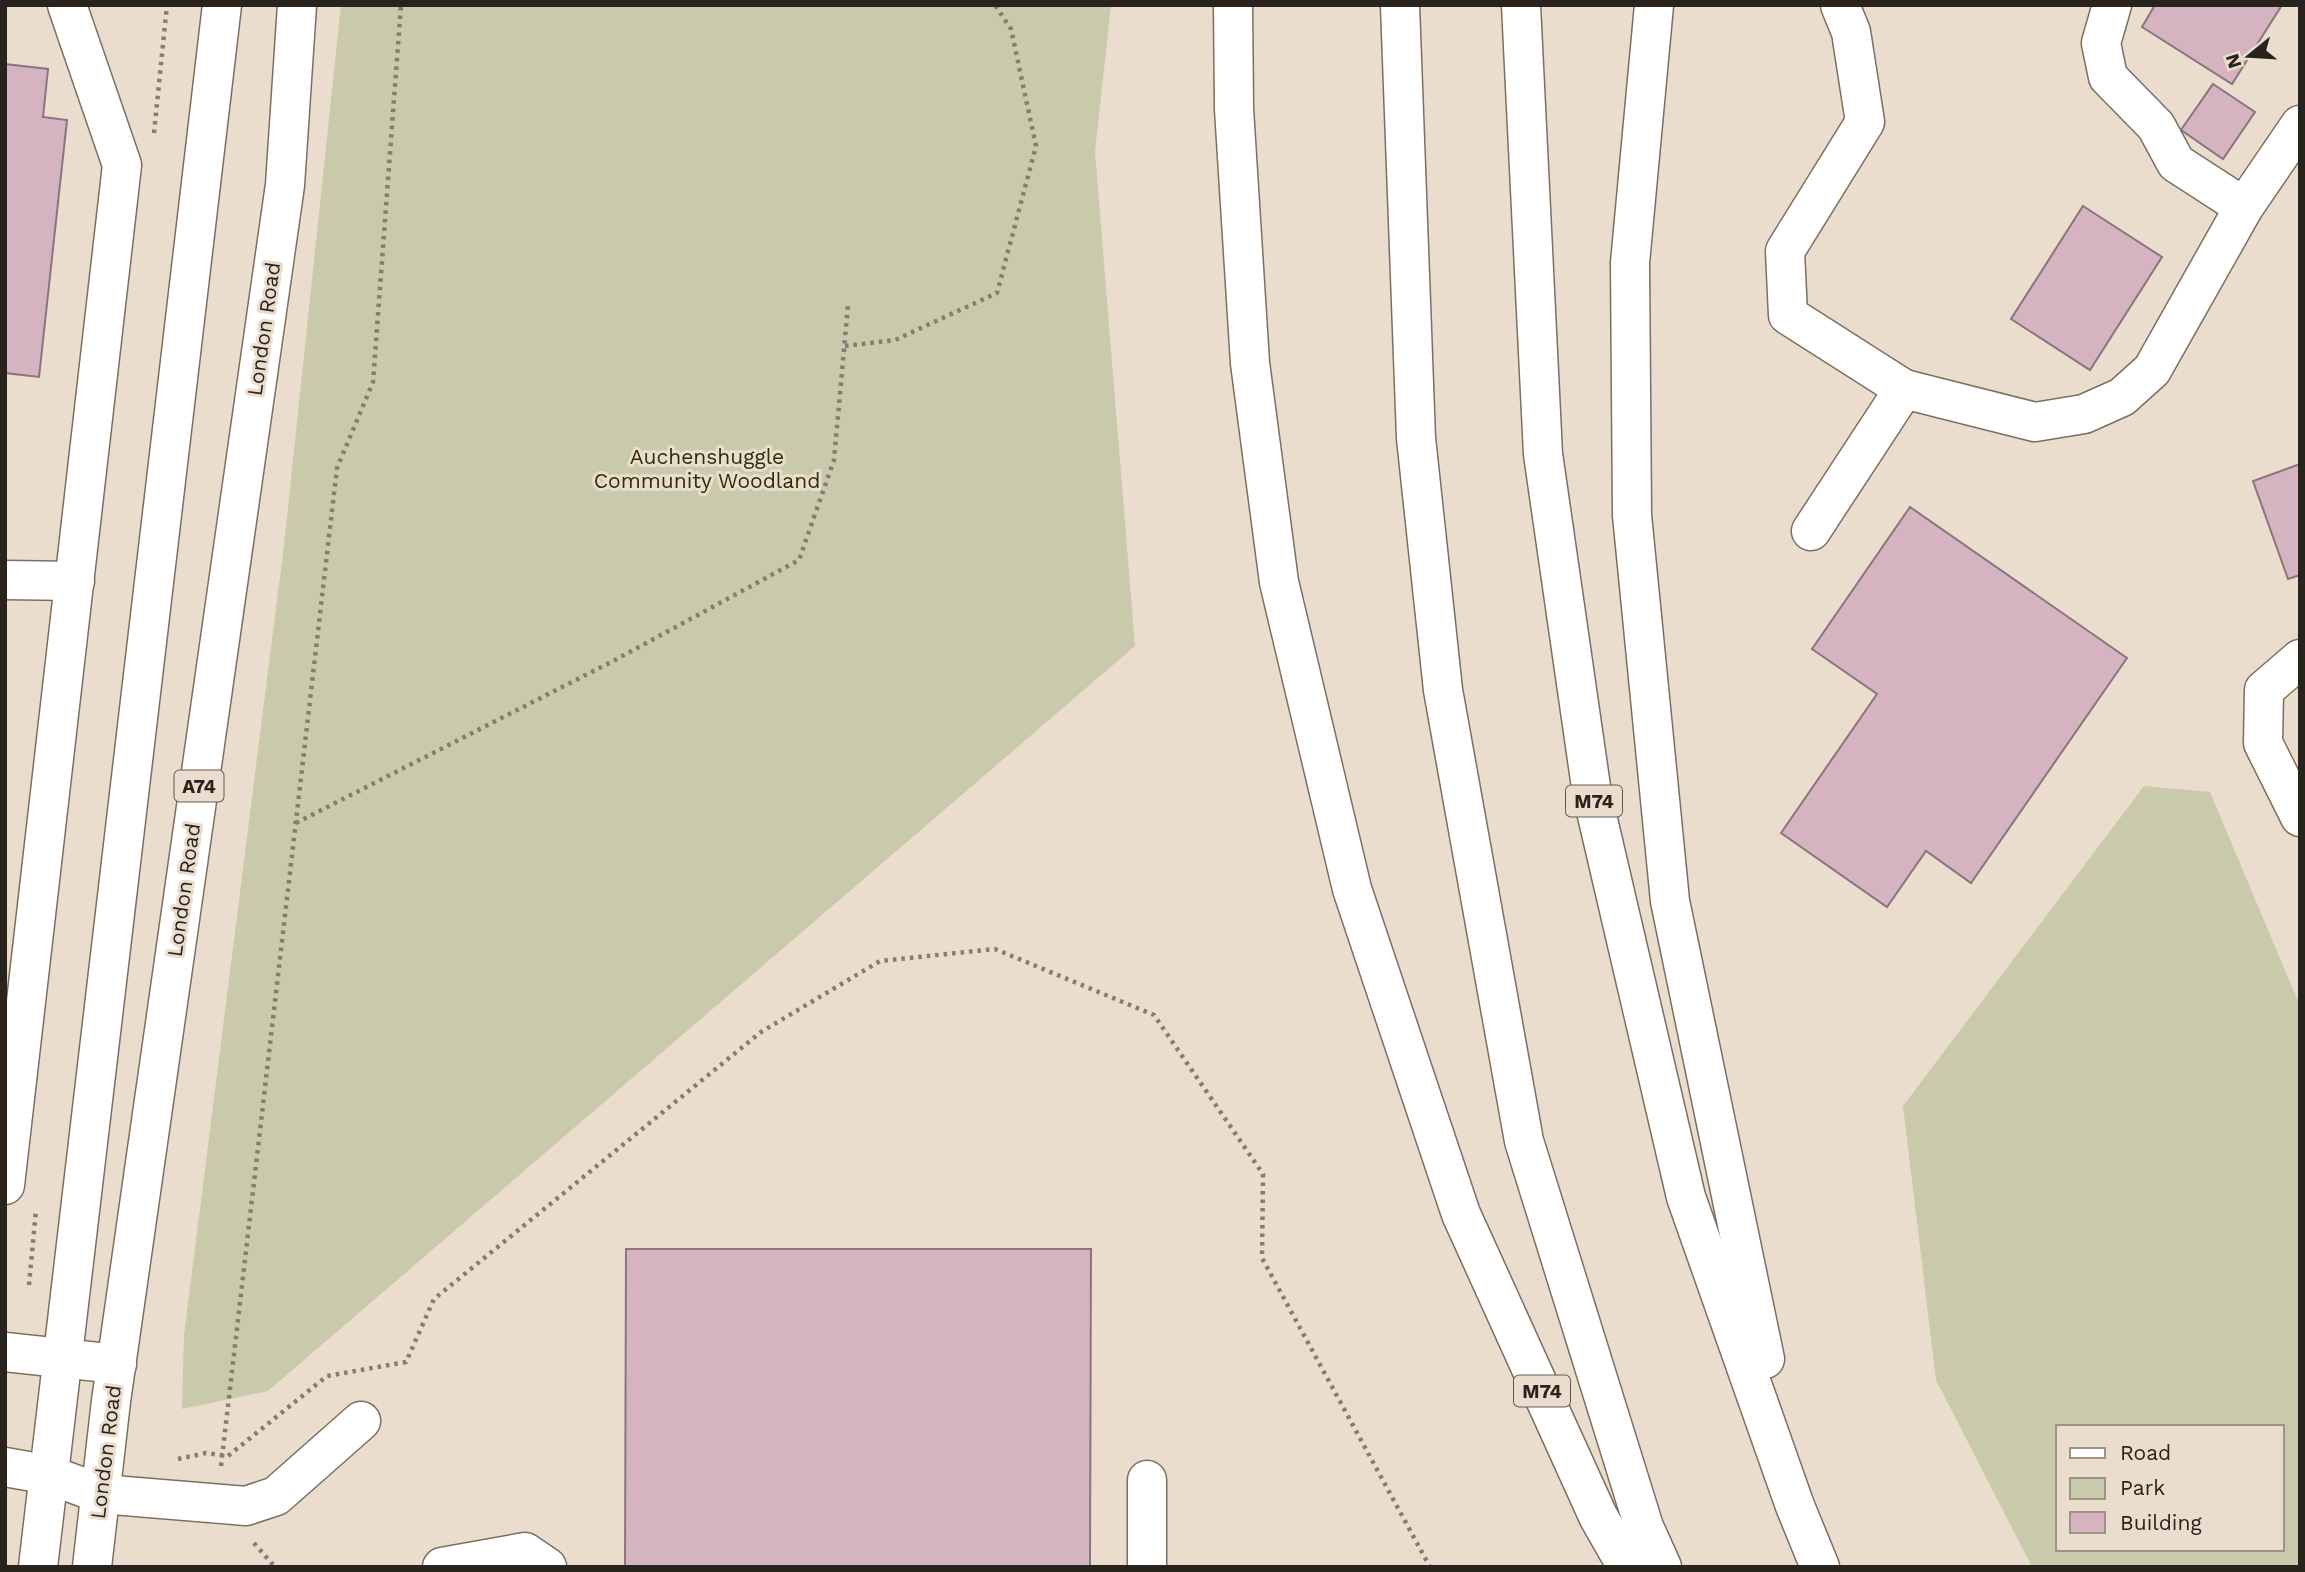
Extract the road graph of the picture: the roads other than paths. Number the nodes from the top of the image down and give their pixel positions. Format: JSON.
{"nodes":[{"id":1,"x":67,"y":5,"type":"edge"},
{"id":2,"x":222,"y":5,"type":"edge"},
{"id":3,"x":297,"y":5,"type":"edge"},
{"id":4,"x":1233,"y":5,"type":"edge"},
{"id":5,"x":1400,"y":5,"type":"edge"},
{"id":6,"x":1521,"y":5,"type":"edge"},
{"id":7,"x":1654,"y":5,"type":"edge"},
{"id":8,"x":1840,"y":5,"type":"edge"},
{"id":9,"x":2112,"y":5,"type":"edge"},
{"id":10,"x":2300,"y":125,"type":"edge"},
{"id":11,"x":2244,"y":208,"type":"junction"},
{"id":12,"x":1904,"y":389,"type":"junction"},
{"id":13,"x":1811,"y":531,"type":"dead end"},
{"id":14,"x":5,"y":580,"type":"edge"},
{"id":15,"x":75,"y":582,"type":"junction"},
{"id":16,"x":2300,"y":659,"type":"edge"},
{"id":17,"x":2300,"y":817,"type":"edge"},
{"id":18,"x":5,"y":1185,"type":"edge"},
{"id":19,"x":5,"y":1352,"type":"edge"},
{"id":20,"x":61,"y":1357,"type":"junction"},
{"id":21,"x":117,"y":1364,"type":"junction"},
{"id":22,"x":361,"y":1421,"type":"dead end"},
{"id":23,"x":5,"y":1467,"type":"edge"},
{"id":24,"x":50,"y":1475,"type":"junction"},
{"id":25,"x":1147,"y":1480,"type":"dead end"},
{"id":26,"x":101,"y":1494,"type":"junction"},
{"id":27,"x":1795,"y":1506,"type":"junction"},
{"id":28,"x":38,"y":1567,"type":"edge"},
{"id":29,"x":92,"y":1567,"type":"edge"},
{"id":30,"x":442,"y":1567,"type":"edge"},
{"id":31,"x":547,"y":1567,"type":"edge"},
{"id":32,"x":1147,"y":1567,"type":"edge"},
{"id":33,"x":1626,"y":1567,"type":"edge"},
{"id":34,"x":1662,"y":1567,"type":"edge"},
{"id":35,"x":1819,"y":1567,"type":"edge"}],
"edges":[{"from":1,"to":15,"type":"main road"},
{"from":2,"to":20,"type":"main road"},
{"from":3,"to":21,"type":"main road","name":"London Road","number":"A74"},
{"from":4,"to":33,"type":"main road","number":"M74"},
{"from":5,"to":34,"type":"main road","number":"M74"},
{"from":6,"to":27,"type":"main road","number":"M74"},
{"from":7,"to":27,"type":"main road","number":"M74"},
{"from":8,"to":12,"type":"main road"},
{"from":9,"to":11,"type":"main road"},
{"from":10,"to":11,"type":"main road"},
{"from":11,"to":12,"type":"main road"},
{"from":12,"to":13,"type":"main road"},
{"from":14,"to":15,"type":"main road"},
{"from":15,"to":18,"type":"main road"},
{"from":16,"to":17,"type":"main road"},
{"from":19,"to":20,"type":"main road"},
{"from":20,"to":21,"type":"main road"},
{"from":20,"to":24,"type":"main road"},
{"from":21,"to":26,"type":"main road","name":"London Road","number":"A74"},
{"from":22,"to":26,"type":"main road"},
{"from":23,"to":24,"type":"main road"},
{"from":24,"to":26,"type":"main road"},
{"from":24,"to":28,"type":"main road"},
{"from":25,"to":32,"type":"main road"},
{"from":26,"to":29,"type":"main road","name":"London Road","number":"A74"},
{"from":27,"to":35,"type":"main road","number":"M74"},
{"from":30,"to":31,"type":"main road"}]}
